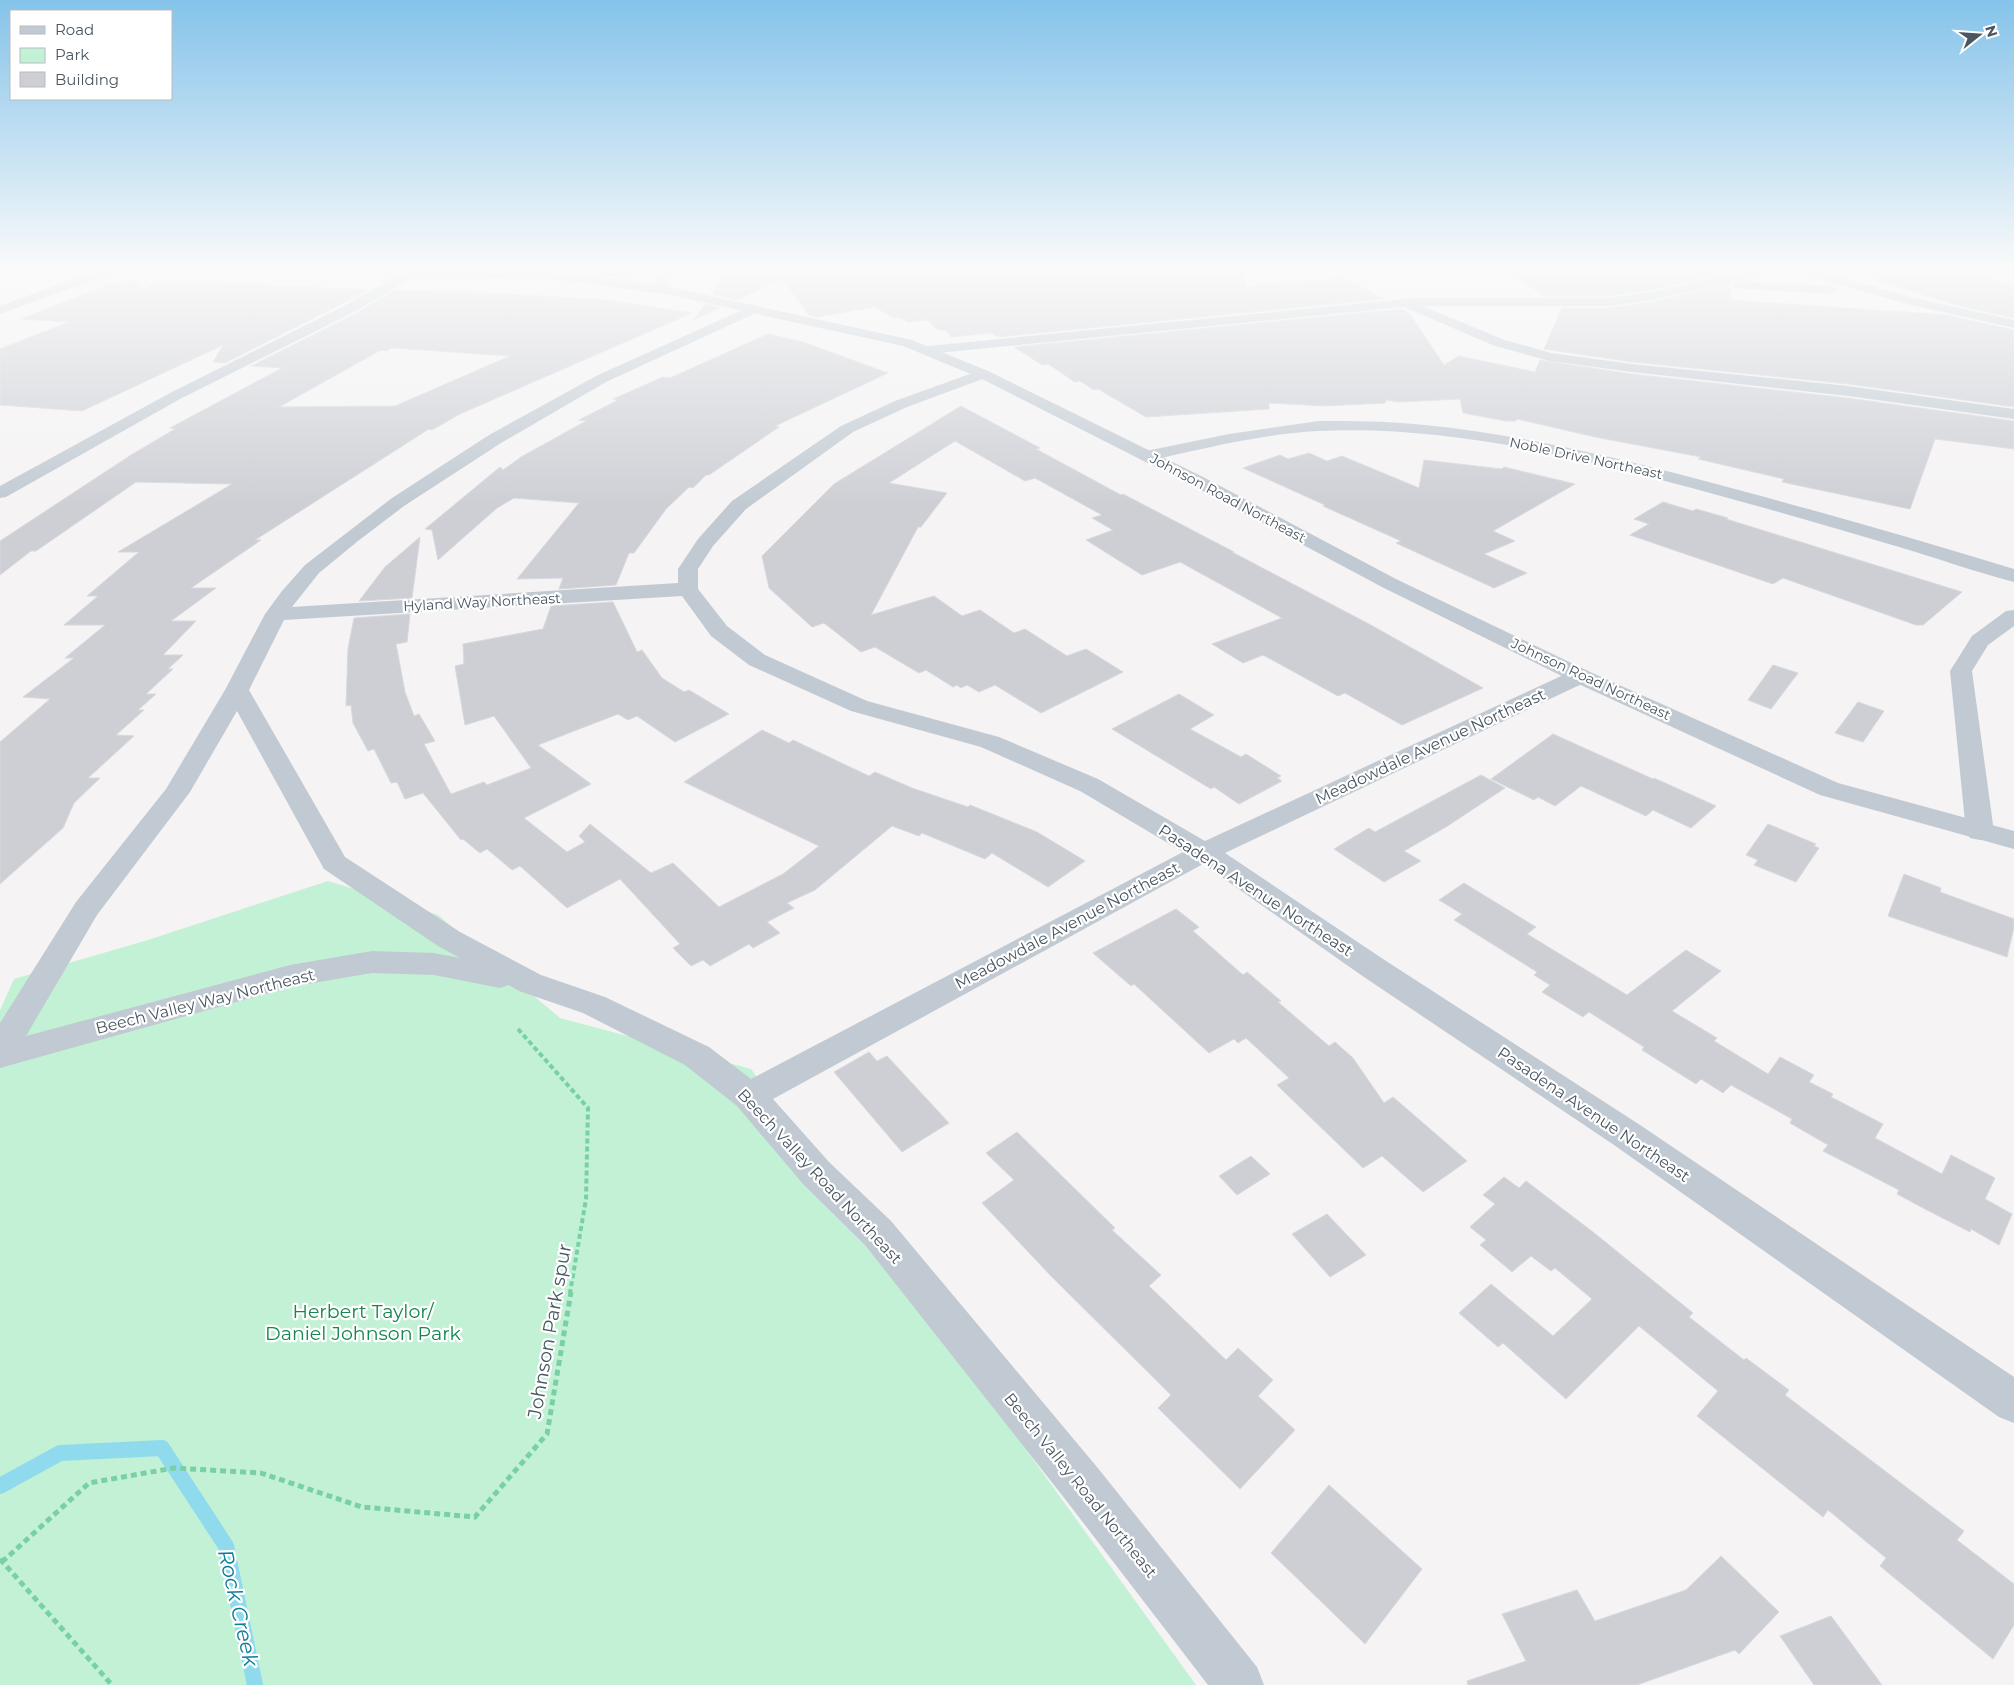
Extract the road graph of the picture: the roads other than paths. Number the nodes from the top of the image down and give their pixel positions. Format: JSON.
{"nodes":[{"id":1,"x":267,"y":350,"type":"edge"},
{"id":2,"x":665,"y":350,"type":"edge"},
{"id":3,"x":928,"y":350,"type":"joint"},
{"id":4,"x":932,"y":350,"type":"edge"},
{"id":5,"x":1522,"y":350,"type":"edge"},
{"id":6,"x":983,"y":374,"type":"junction"},
{"id":7,"x":2014,"y":414,"type":"edge"},
{"id":8,"x":1147,"y":456,"type":"junction"},
{"id":9,"x":0,"y":492,"type":"edge"},
{"id":10,"x":2014,"y":576,"type":"edge"},
{"id":11,"x":688,"y":590,"type":"junction"},
{"id":12,"x":276,"y":614,"type":"junction"},
{"id":13,"x":2014,"y":616,"type":"edge"},
{"id":14,"x":1580,"y":676,"type":"junction"},
{"id":15,"x":236,"y":690,"type":"junction"},
{"id":16,"x":1980,"y":832,"type":"junction"},
{"id":17,"x":2014,"y":840,"type":"edge"},
{"id":18,"x":1204,"y":852,"type":"junction"},
{"id":19,"x":530,"y":983,"type":"junction"},
{"id":20,"x":0,"y":1050,"type":"edge"},
{"id":21,"x":0,"y":1055,"type":"edge"},
{"id":22,"x":749,"y":1096,"type":"junction"},
{"id":23,"x":2014,"y":1402,"type":"edge"},
{"id":24,"x":1239,"y":1685,"type":"edge"}],
"edges":[{"from":1,"to":9,"type":"street"},
{"from":2,"to":12,"type":"street"},
{"from":3,"to":4,"type":"street"},
{"from":3,"to":6,"type":"street","name":"Johnson Road Northeast"},
{"from":5,"to":7,"type":"street"},
{"from":6,"to":8,"type":"street","name":"Johnson Road Northeast"},
{"from":6,"to":11,"type":"street"},
{"from":8,"to":10,"type":"street","name":"Noble Drive Northeast"},
{"from":8,"to":14,"type":"street","name":"Johnson Road Northeast"},
{"from":11,"to":12,"type":"street","name":"Hyland Way Northeast"},
{"from":11,"to":18,"type":"street","name":"Pasadena Avenue Northeast"},
{"from":12,"to":15,"type":"street"},
{"from":13,"to":16,"type":"street"},
{"from":14,"to":16,"type":"street","name":"Johnson Road Northeast"},
{"from":14,"to":18,"type":"street","name":"Meadowdale Avenue Northeast"},
{"from":15,"to":19,"type":"street","name":"Beech Valley Road Northeast"},
{"from":15,"to":20,"type":"street"},
{"from":16,"to":17,"type":"street","name":"Johnson Road Northeast"},
{"from":18,"to":22,"type":"street","name":"Meadowdale Avenue Northeast"},
{"from":18,"to":23,"type":"street","name":"Pasadena Avenue Northeast"},
{"from":19,"to":21,"type":"street","name":"Beech Valley Way Northeast"},
{"from":19,"to":22,"type":"street","name":"Beech Valley Road Northeast"},
{"from":22,"to":24,"type":"street","name":"Beech Valley Road Northeast"}]}
